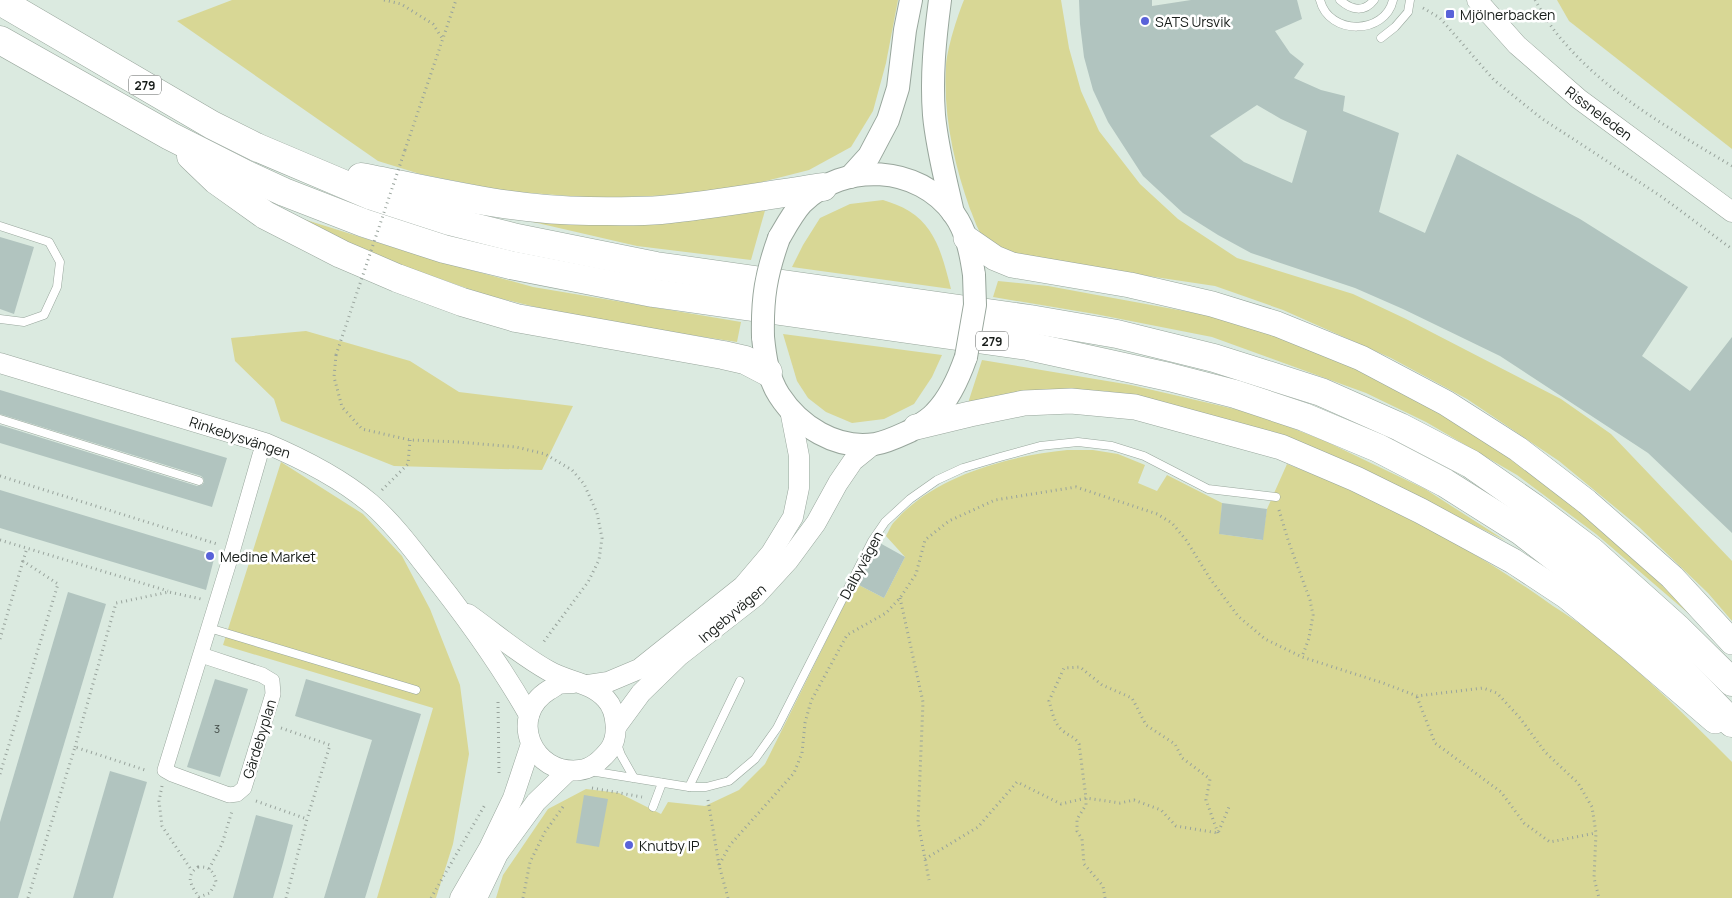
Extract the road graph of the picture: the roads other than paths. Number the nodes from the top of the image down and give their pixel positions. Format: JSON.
{"nodes":[{"id":1,"x":912,"y":0,"type":"edge"},
{"id":2,"x":940,"y":0,"type":"edge"},
{"id":3,"x":1320,"y":0,"type":"edge"},
{"id":4,"x":1340,"y":0,"type":"edge"},
{"id":5,"x":1374,"y":0,"type":"edge"},
{"id":6,"x":1393,"y":0,"type":"edge"},
{"id":7,"x":1410,"y":0,"type":"edge"},
{"id":8,"x":1477,"y":0,"type":"edge"},
{"id":9,"x":0,"y":1,"type":"edge"},
{"id":10,"x":1381,"y":38,"type":"dead end"},
{"id":11,"x":0,"y":40,"type":"edge"},
{"id":12,"x":170,"y":136,"type":"junction"},
{"id":13,"x":293,"y":163,"type":"junction"},
{"id":14,"x":850,"y":176,"type":"junction"},
{"id":15,"x":823,"y":187,"type":"junction"},
{"id":16,"x":1732,"y":212,"type":"edge"},
{"id":17,"x":953,"y":213,"type":"junction"},
{"id":18,"x":0,"y":226,"type":"edge"},
{"id":19,"x":966,"y":238,"type":"junction"},
{"id":20,"x":0,"y":318,"type":"edge"},
{"id":21,"x":0,"y":363,"type":"edge"},
{"id":22,"x":768,"y":372,"type":"junction"},
{"id":23,"x":790,"y":410,"type":"junction"},
{"id":24,"x":0,"y":419,"type":"edge"},
{"id":25,"x":916,"y":427,"type":"junction"},
{"id":26,"x":265,"y":443,"type":"junction"},
{"id":27,"x":874,"y":444,"type":"junction"},
{"id":28,"x":200,"y":481,"type":"dead end"},
{"id":29,"x":1276,"y":497,"type":"road end"},
{"id":30,"x":457,"y":605,"type":"junction"},
{"id":31,"x":209,"y":628,"type":"junction"},
{"id":32,"x":1732,"y":642,"type":"edge"},
{"id":33,"x":201,"y":655,"type":"junction"},
{"id":34,"x":740,"y":681,"type":"dead end"},
{"id":35,"x":1732,"y":682,"type":"edge"},
{"id":36,"x":581,"y":684,"type":"junction"},
{"id":37,"x":416,"y":690,"type":"dead end"},
{"id":38,"x":529,"y":715,"type":"junction"},
{"id":39,"x":1732,"y":723,"type":"edge"},
{"id":40,"x":616,"y":733,"type":"junction"},
{"id":41,"x":1732,"y":735,"type":"edge"},
{"id":42,"x":531,"y":744,"type":"junction"},
{"id":43,"x":579,"y":776,"type":"junction"},
{"id":44,"x":634,"y":778,"type":"junction"},
{"id":45,"x":662,"y":783,"type":"junction"},
{"id":46,"x":689,"y":787,"type":"junction"},
{"id":47,"x":654,"y":804,"type":"road end"},
{"id":48,"x":460,"y":898,"type":"edge"},
{"id":49,"x":477,"y":898,"type":"edge"}],
"edges":[{"from":1,"to":14,"type":"main road"},
{"from":2,"to":17,"type":"main road"},
{"from":3,"to":6,"type":"lane"},
{"from":4,"to":5,"type":"lane"},
{"from":7,"to":10,"type":"lane"},
{"from":8,"to":16,"type":"street","name":"Rissneleden"},
{"from":9,"to":13,"type":"highway","number":"279"},
{"from":11,"to":12,"type":"highway","number":"279"},
{"from":12,"to":22,"type":"highway"},
{"from":12,"to":39,"type":"highway","number":"279"},
{"from":13,"to":15,"type":"highway"},
{"from":13,"to":35,"type":"highway","number":"279"},
{"from":14,"to":15,"type":"main road"},
{"from":14,"to":17,"type":"main road"},
{"from":15,"to":22,"type":"main road","bridge":true},
{"from":17,"to":19,"type":"main road"},
{"from":18,"to":20,"type":"lane"},
{"from":19,"to":25,"type":"main road","bridge":true},
{"from":19,"to":32,"type":"main road"},
{"from":21,"to":26,"type":"street","name":"Rinkebysvängen"},
{"from":22,"to":23,"type":"main road"},
{"from":23,"to":27,"type":"main road"},
{"from":23,"to":36,"type":"street","name":"Ingebyvägen"},
{"from":24,"to":28,"type":"lane"},
{"from":25,"to":27,"type":"main road"},
{"from":25,"to":41,"type":"main road"},
{"from":26,"to":30,"type":"street","name":"Rinkebysvängen"},
{"from":26,"to":31,"type":"street"},
{"from":27,"to":40,"type":"street","name":"Ingebyvägen"},
{"from":29,"to":46,"type":"lane","name":"Dalbyvägen"},
{"from":30,"to":36,"type":"street","name":"Rinkebysvängen"},
{"from":30,"to":38,"type":"street","name":"Rinkebysvängen"},
{"from":31,"to":33,"type":"street"},
{"from":31,"to":37,"type":"lane"},
{"from":33,"to":33,"type":"street","name":"Gärdebyplan"},
{"from":34,"to":46,"type":"lane"},
{"from":36,"to":38,"type":"street"},
{"from":36,"to":40,"type":"street","name":"Rinkebysvängen"},
{"from":38,"to":42,"type":"street","name":"Rinkebysvängen"},
{"from":40,"to":43,"type":"street"},
{"from":40,"to":44,"type":"lane"},
{"from":42,"to":43,"type":"street"},
{"from":42,"to":48,"type":"street","name":"Rinkebysvängen"},
{"from":43,"to":44,"type":"lane","name":"Dalbyvägen"},
{"from":43,"to":49,"type":"street"},
{"from":44,"to":45,"type":"lane","name":"Dalbyvägen"},
{"from":45,"to":46,"type":"lane","name":"Dalbyvägen"},
{"from":45,"to":47,"type":"lane"}]}
